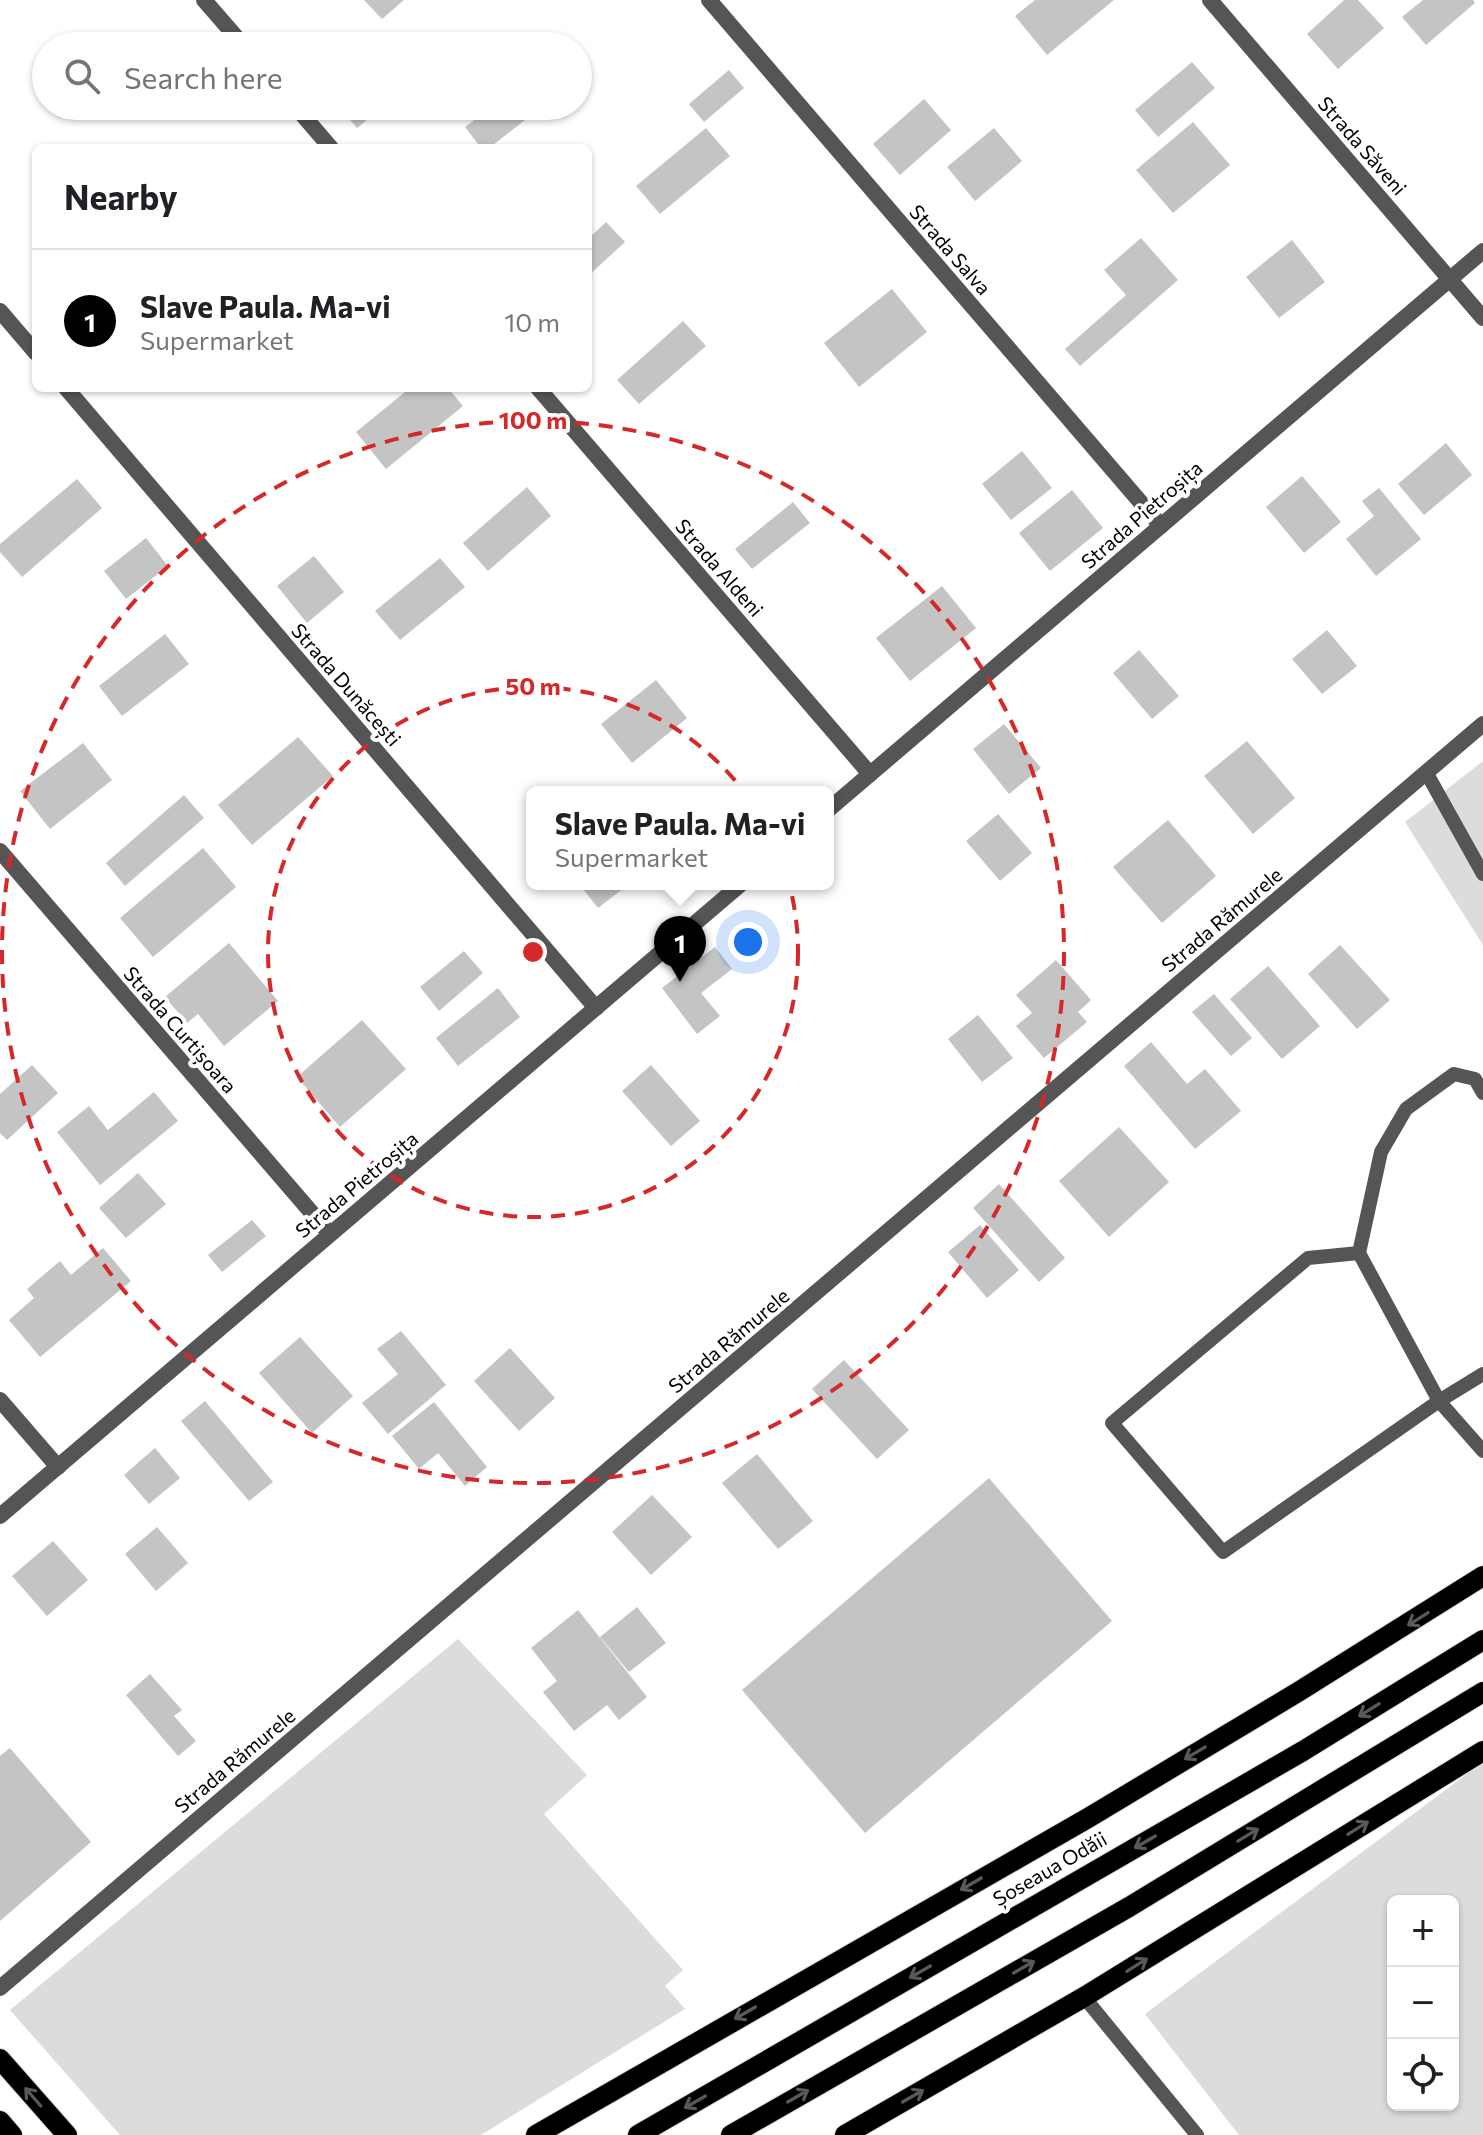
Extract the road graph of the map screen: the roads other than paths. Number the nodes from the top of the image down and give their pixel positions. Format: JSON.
{"nodes":[{"id":1,"x":204,"y":0,"type":"edge"},
{"id":2,"x":709,"y":0,"type":"edge"},
{"id":3,"x":1210,"y":0,"type":"edge"},
{"id":4,"x":232,"y":32,"type":"edge"},
{"id":5,"x":307,"y":120,"type":"edge"},
{"id":6,"x":328,"y":144,"type":"edge"},
{"id":7,"x":1483,"y":251,"type":"edge"},
{"id":8,"x":1450,"y":279,"type":"junction"},
{"id":9,"x":0,"y":311,"type":"edge"},
{"id":10,"x":1483,"y":318,"type":"edge"},
{"id":11,"x":32,"y":348,"type":"edge"},
{"id":12,"x":69,"y":392,"type":"edge"},
{"id":13,"x":541,"y":392,"type":"edge"},
{"id":14,"x":1161,"y":526,"type":"junction"},
{"id":15,"x":1483,"y":724,"type":"edge"},
{"id":16,"x":1426,"y":772,"type":"junction"},
{"id":17,"x":870,"y":774,"type":"junction"},
{"id":18,"x":834,"y":805,"type":"edge"},
{"id":19,"x":0,"y":851,"type":"edge"},
{"id":20,"x":1483,"y":874,"type":"edge"},
{"id":21,"x":734,"y":890,"type":"edge"},
{"id":22,"x":596,"y":1008,"type":"junction"},
{"id":23,"x":1483,"y":1093,"type":"edge"},
{"id":24,"x":330,"y":1234,"type":"junction"},
{"id":25,"x":1359,"y":1253,"type":"junction"},
{"id":26,"x":1483,"y":1374,"type":"edge"},
{"id":27,"x":0,"y":1400,"type":"edge"},
{"id":28,"x":1439,"y":1401,"type":"junction"},
{"id":29,"x":1483,"y":1451,"type":"edge"},
{"id":30,"x":58,"y":1467,"type":"junction"},
{"id":31,"x":0,"y":1516,"type":"edge"},
{"id":32,"x":1483,"y":1576,"type":"edge"},
{"id":33,"x":1483,"y":1640,"type":"edge"},
{"id":34,"x":1483,"y":1692,"type":"edge"},
{"id":35,"x":1483,"y":1751,"type":"edge"},
{"id":36,"x":0,"y":1988,"type":"edge"},
{"id":37,"x":1084,"y":1997,"type":"junction"},
{"id":38,"x":0,"y":2059,"type":"edge"},
{"id":39,"x":0,"y":2121,"type":"edge"},
{"id":40,"x":12,"y":2135,"type":"edge"},
{"id":41,"x":67,"y":2135,"type":"edge"},
{"id":42,"x":536,"y":2135,"type":"edge"},
{"id":43,"x":638,"y":2135,"type":"edge"},
{"id":44,"x":731,"y":2135,"type":"edge"},
{"id":45,"x":845,"y":2135,"type":"edge"},
{"id":46,"x":1197,"y":2135,"type":"edge"}],
"edges":[{"from":1,"to":4,"type":"street"},
{"from":2,"to":14,"type":"street","name":"Strada Salva"},
{"from":3,"to":8,"type":"street","name":"Strada Săveni"},
{"from":5,"to":6,"type":"street"},
{"from":7,"to":8,"type":"street","name":"Strada Pietroșița"},
{"from":8,"to":10,"type":"street","name":"Strada Săveni"},
{"from":8,"to":14,"type":"street","name":"Strada Pietroșița"},
{"from":9,"to":11,"type":"street"},
{"from":12,"to":22,"type":"street","name":"Strada Dunăcești"},
{"from":13,"to":17,"type":"street","name":"Strada Aldeni"},
{"from":14,"to":17,"type":"street","name":"Strada Pietroșița"},
{"from":15,"to":16,"type":"street","name":"Strada Rămurele"},
{"from":16,"to":20,"type":"lane"},
{"from":16,"to":36,"type":"street","name":"Strada Rămurele"},
{"from":17,"to":18,"type":"street","name":"Strada Pietroșița"},
{"from":19,"to":24,"type":"street","name":"Strada Curtișoara"},
{"from":21,"to":22,"type":"street","name":"Strada Pietroșița"},
{"from":22,"to":24,"type":"street","name":"Strada Pietroșița"},
{"from":23,"to":25,"type":"lane"},
{"from":24,"to":30,"type":"street","name":"Strada Pietroșița"},
{"from":25,"to":28,"type":"lane"},
{"from":25,"to":28,"type":"lane"},
{"from":26,"to":28,"type":"lane"},
{"from":27,"to":30,"type":"street"},
{"from":28,"to":29,"type":"lane"},
{"from":30,"to":31,"type":"street","name":"Strada Pietroșița"},
{"from":32,"to":42,"type":"main road","one_way":true},
{"from":33,"to":43,"type":"main road","name":"Șoseaua Odăii","one_way":true},
{"from":44,"to":34,"type":"main road","one_way":true},
{"from":37,"to":35,"type":"main road","one_way":true},
{"from":45,"to":37,"type":"main road","one_way":true},
{"from":37,"to":46,"type":"lane"},
{"from":41,"to":38,"type":"main road","one_way":true},
{"from":39,"to":40,"type":"main road"}]}
